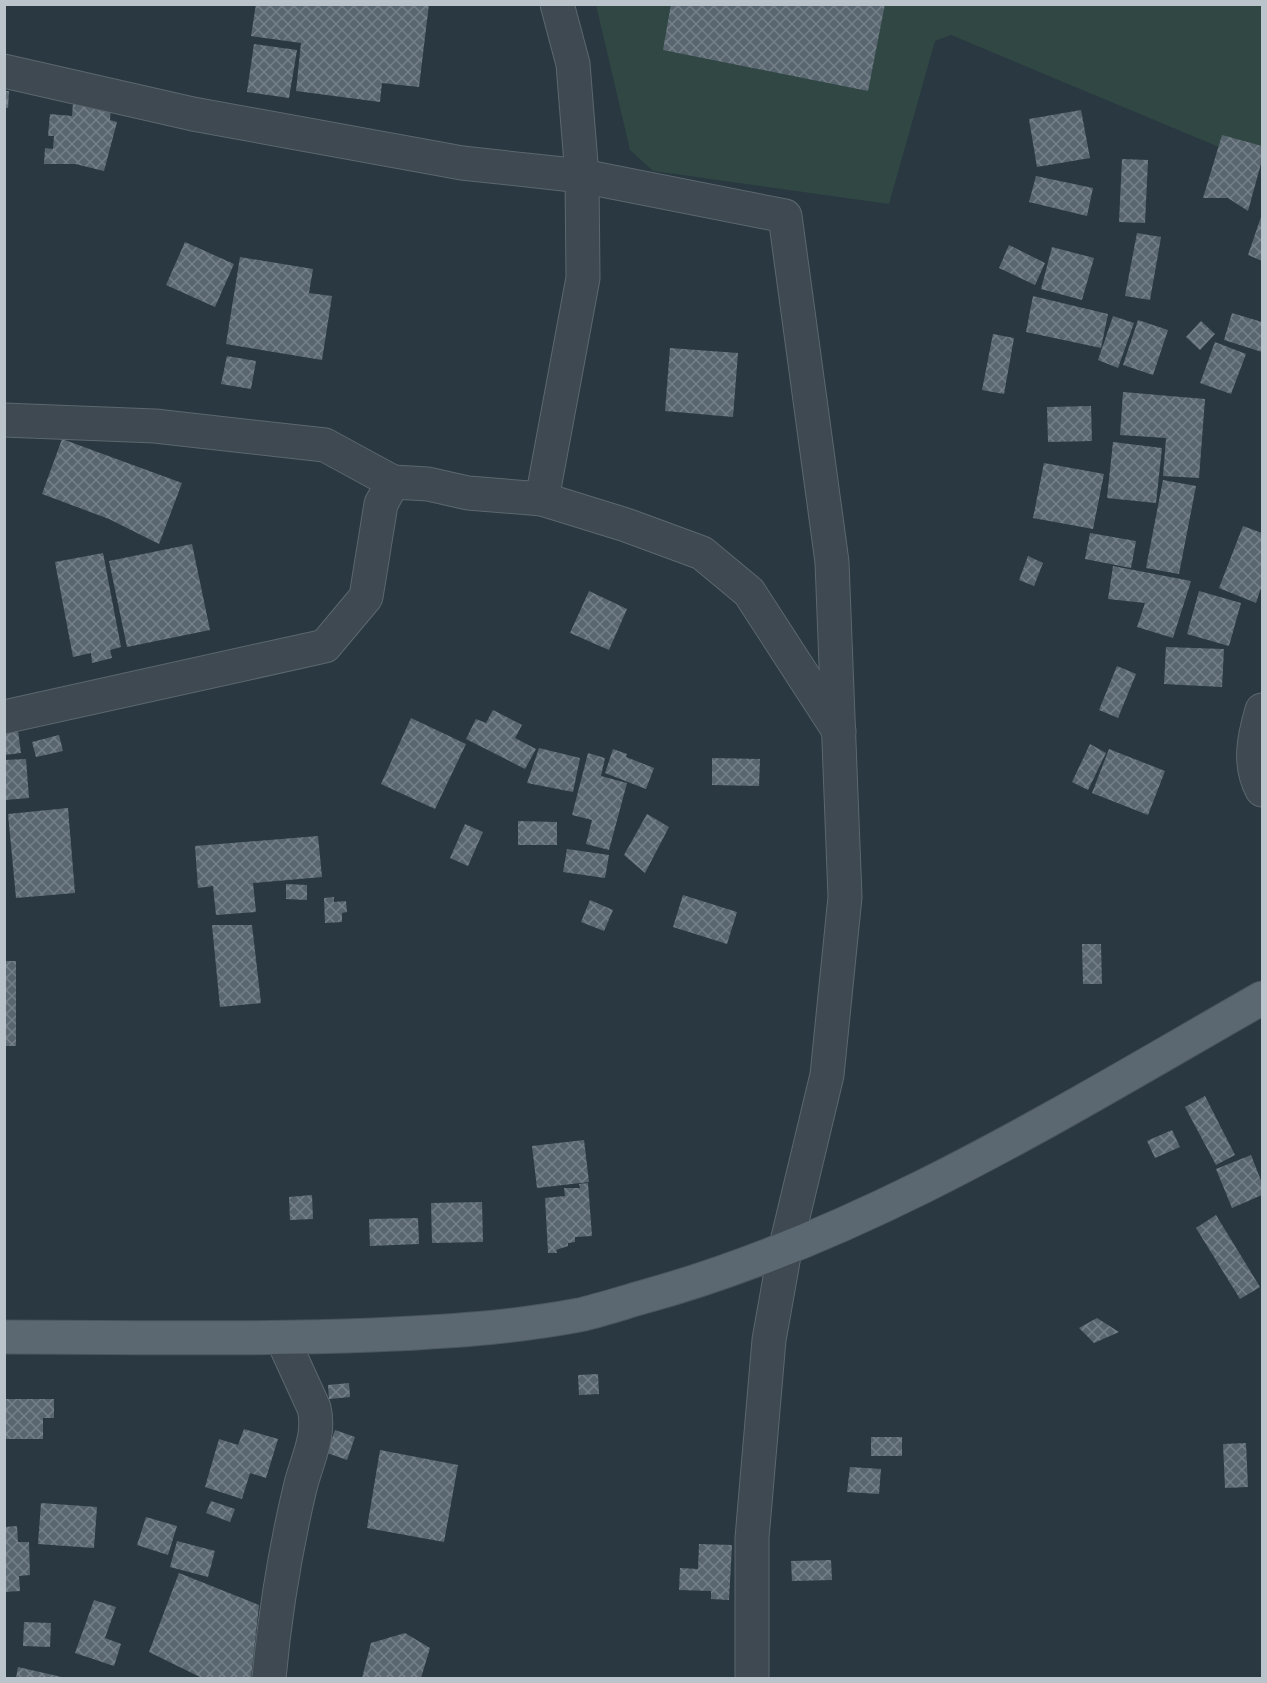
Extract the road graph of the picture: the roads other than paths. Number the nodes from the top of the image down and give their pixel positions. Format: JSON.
{"nodes":[{"id":1,"x":557,"y":4,"type":"edge"},
{"id":2,"x":4,"y":71,"type":"edge"},
{"id":3,"x":582,"y":176,"type":"junction"},
{"id":4,"x":4,"y":420,"type":"edge"},
{"id":5,"x":393,"y":482,"type":"junction"},
{"id":6,"x":543,"y":500,"type":"junction"},
{"id":7,"x":1263,"y":710,"type":"edge"},
{"id":8,"x":4,"y":717,"type":"edge"},
{"id":9,"x":839,"y":731,"type":"junction"},
{"id":10,"x":1263,"y":790,"type":"edge"},
{"id":11,"x":1263,"y":998,"type":"edge"},
{"id":12,"x":785,"y":1250,"type":"junction"},
{"id":13,"x":4,"y":1337,"type":"edge"},
{"id":14,"x":282,"y":1338,"type":"junction"},
{"id":15,"x":270,"y":1678,"type":"edge"},
{"id":16,"x":752,"y":1678,"type":"edge"}],
"edges":[{"from":1,"to":3,"type":"street"},
{"from":2,"to":3,"type":"street"},
{"from":3,"to":6,"type":"street"},
{"from":3,"to":9,"type":"street"},
{"from":4,"to":5,"type":"street"},
{"from":5,"to":6,"type":"street"},
{"from":5,"to":8,"type":"street"},
{"from":6,"to":9,"type":"street"},
{"from":7,"to":10,"type":"street"},
{"from":9,"to":12,"type":"street"},
{"from":11,"to":12,"type":"main road"},
{"from":12,"to":14,"type":"main road"},
{"from":12,"to":16,"type":"street"},
{"from":13,"to":14,"type":"main road"},
{"from":14,"to":15,"type":"street"}]}
